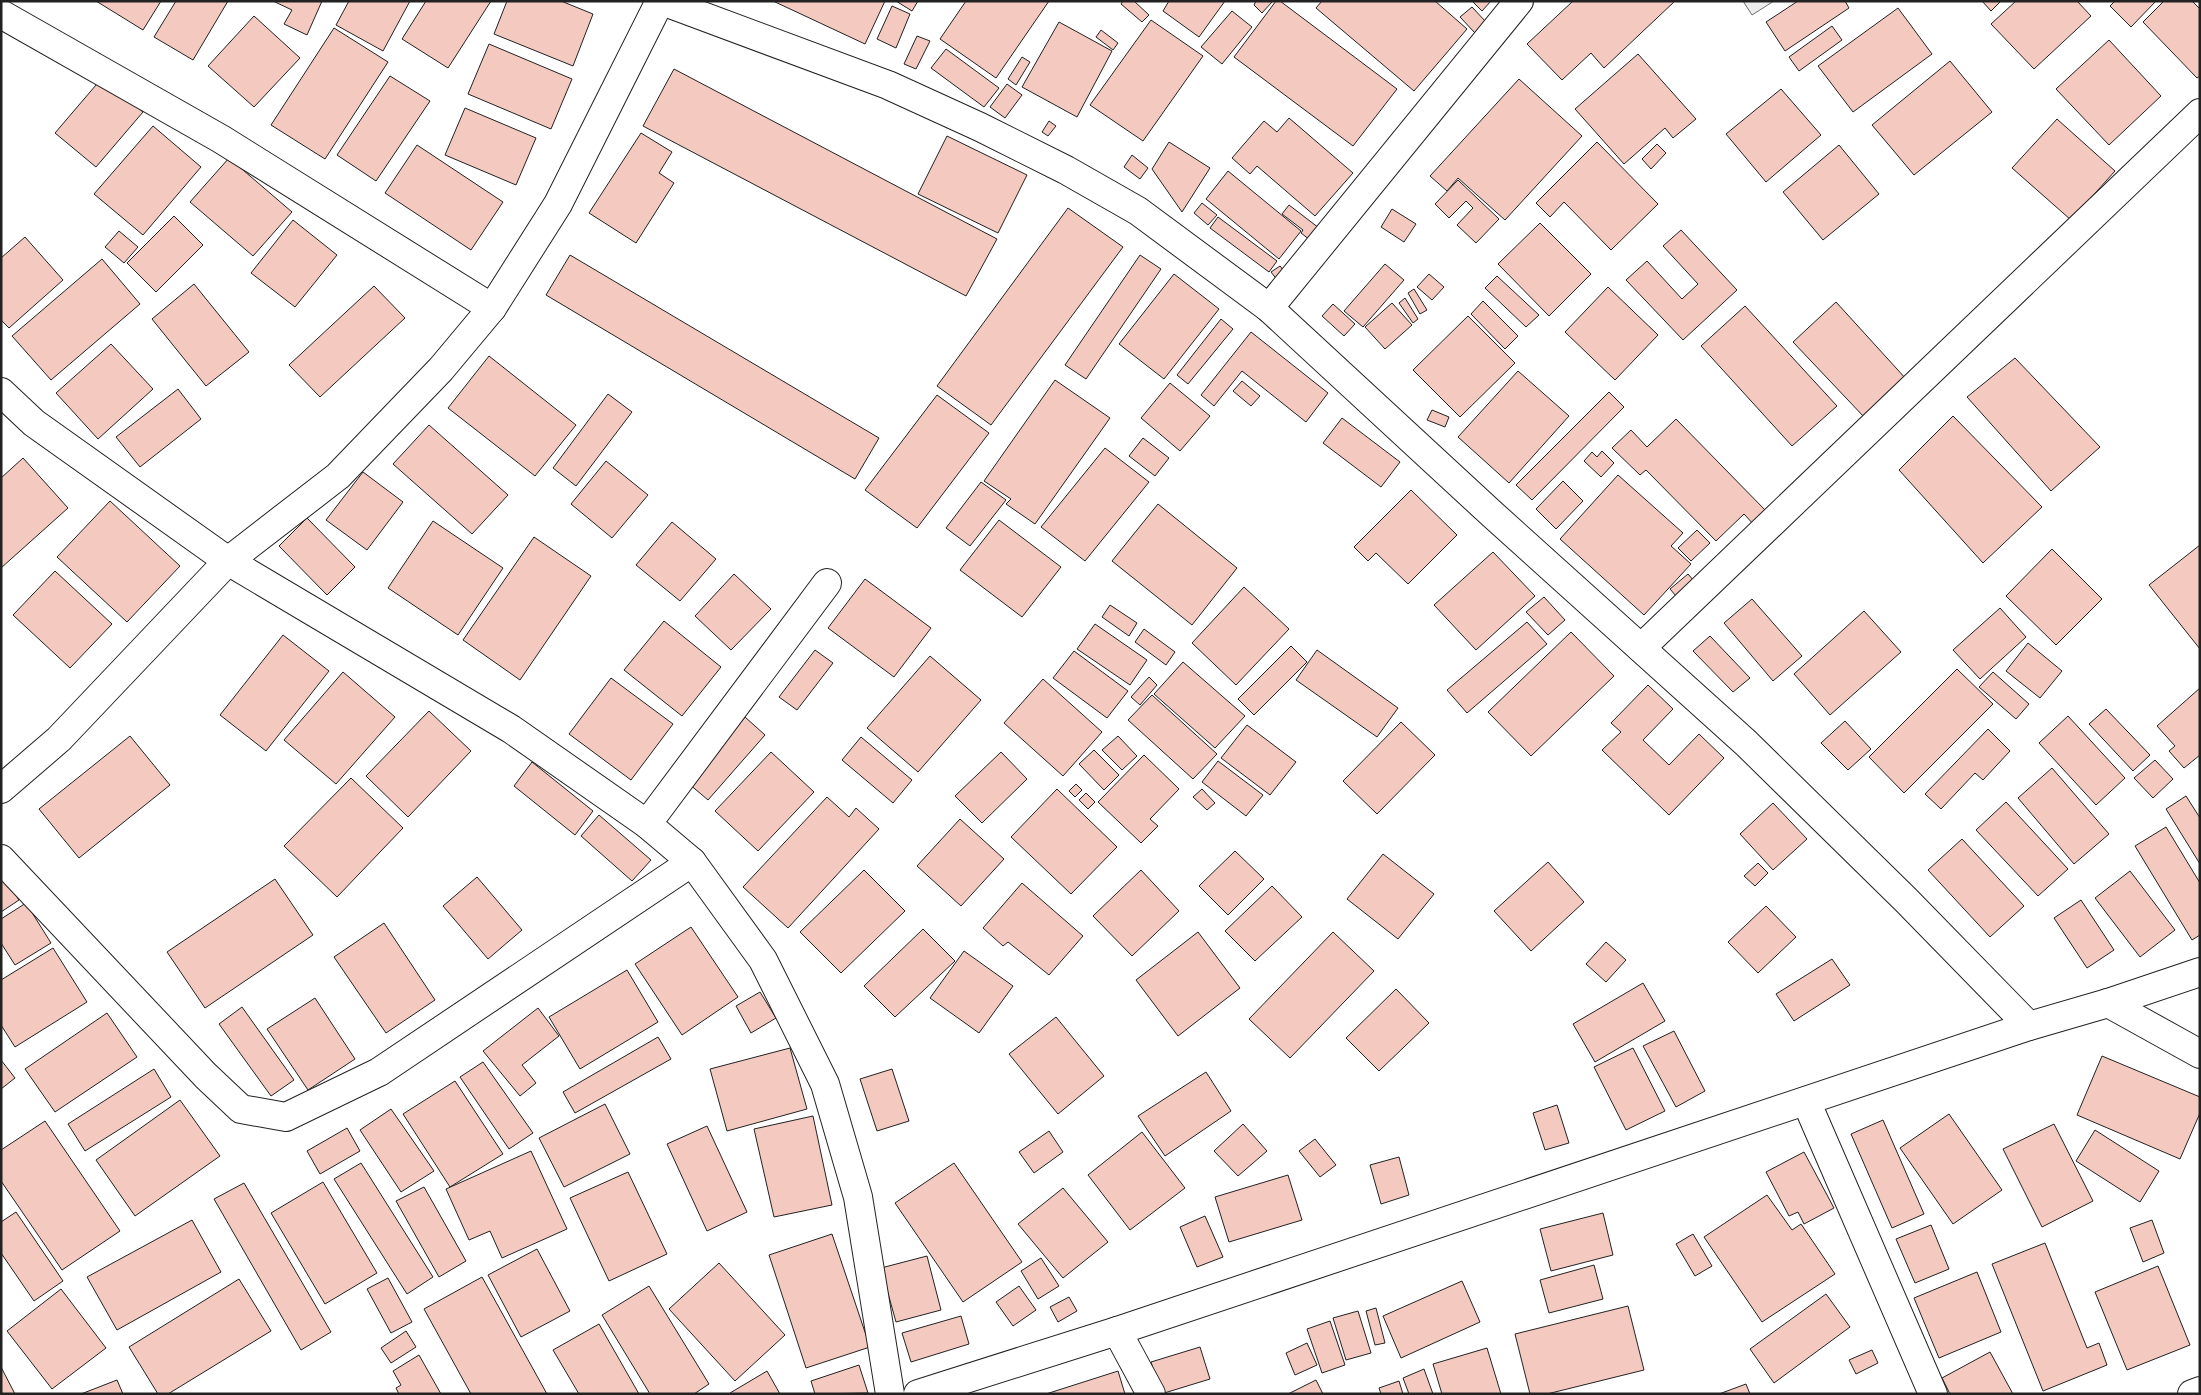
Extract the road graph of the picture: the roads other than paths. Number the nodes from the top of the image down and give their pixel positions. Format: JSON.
{"nodes":[{"id":1,"x":661,"y":1,"type":"edge"},
{"id":2,"x":1519,"y":1,"type":"edge"},
{"id":3,"x":694,"y":7,"type":"edge"},
{"id":4,"x":1,"y":14,"type":"edge"},
{"id":5,"x":2200,"y":113,"type":"edge"},
{"id":6,"x":492,"y":308,"type":"junction"},
{"id":7,"x":1269,"y":308,"type":"junction"},
{"id":8,"x":1,"y":392,"type":"edge"},
{"id":9,"x":228,"y":561,"type":"junction"},
{"id":10,"x":827,"y":583,"type":"dead end"},
{"id":11,"x":1641,"y":648,"type":"junction"},
{"id":12,"x":1,"y":789,"type":"edge"},
{"id":13,"x":647,"y":824,"type":"junction"},
{"id":14,"x":1,"y":859,"type":"edge"},
{"id":15,"x":692,"y":862,"type":"junction"},
{"id":16,"x":2200,"y":972,"type":"edge"},
{"id":17,"x":2108,"y":1003,"type":"junction"},
{"id":18,"x":2029,"y":1026,"type":"junction"},
{"id":19,"x":2200,"y":1054,"type":"edge"},
{"id":20,"x":1806,"y":1101,"type":"junction"},
{"id":21,"x":1117,"y":1331,"type":"junction"},
{"id":22,"x":2200,"y":1391,"type":"edge"},
{"id":23,"x":890,"y":1394,"type":"edge"},
{"id":24,"x":918,"y":1394,"type":"edge"},
{"id":25,"x":1151,"y":1394,"type":"edge"},
{"id":26,"x":1933,"y":1394,"type":"edge"},
{"id":27,"x":2192,"y":1394,"type":"edge"}],
"edges":[{"from":1,"to":3,"type":"street"},
{"from":1,"to":6,"type":"street"},
{"from":2,"to":7,"type":"street"},
{"from":3,"to":7,"type":"street"},
{"from":4,"to":6,"type":"street"},
{"from":5,"to":11,"type":"street"},
{"from":6,"to":9,"type":"street"},
{"from":7,"to":11,"type":"street"},
{"from":8,"to":9,"type":"street"},
{"from":9,"to":12,"type":"street"},
{"from":9,"to":13,"type":"street"},
{"from":10,"to":13,"type":"street"},
{"from":11,"to":18,"type":"street"},
{"from":13,"to":15,"type":"street"},
{"from":14,"to":15,"type":"street"},
{"from":15,"to":23,"type":"street"},
{"from":16,"to":17,"type":"street"},
{"from":17,"to":18,"type":"street"},
{"from":17,"to":19,"type":"street"},
{"from":18,"to":20,"type":"street"},
{"from":20,"to":21,"type":"street"},
{"from":20,"to":26,"type":"street"},
{"from":21,"to":24,"type":"street"},
{"from":21,"to":25,"type":"street"},
{"from":22,"to":27,"type":"street"}]}
